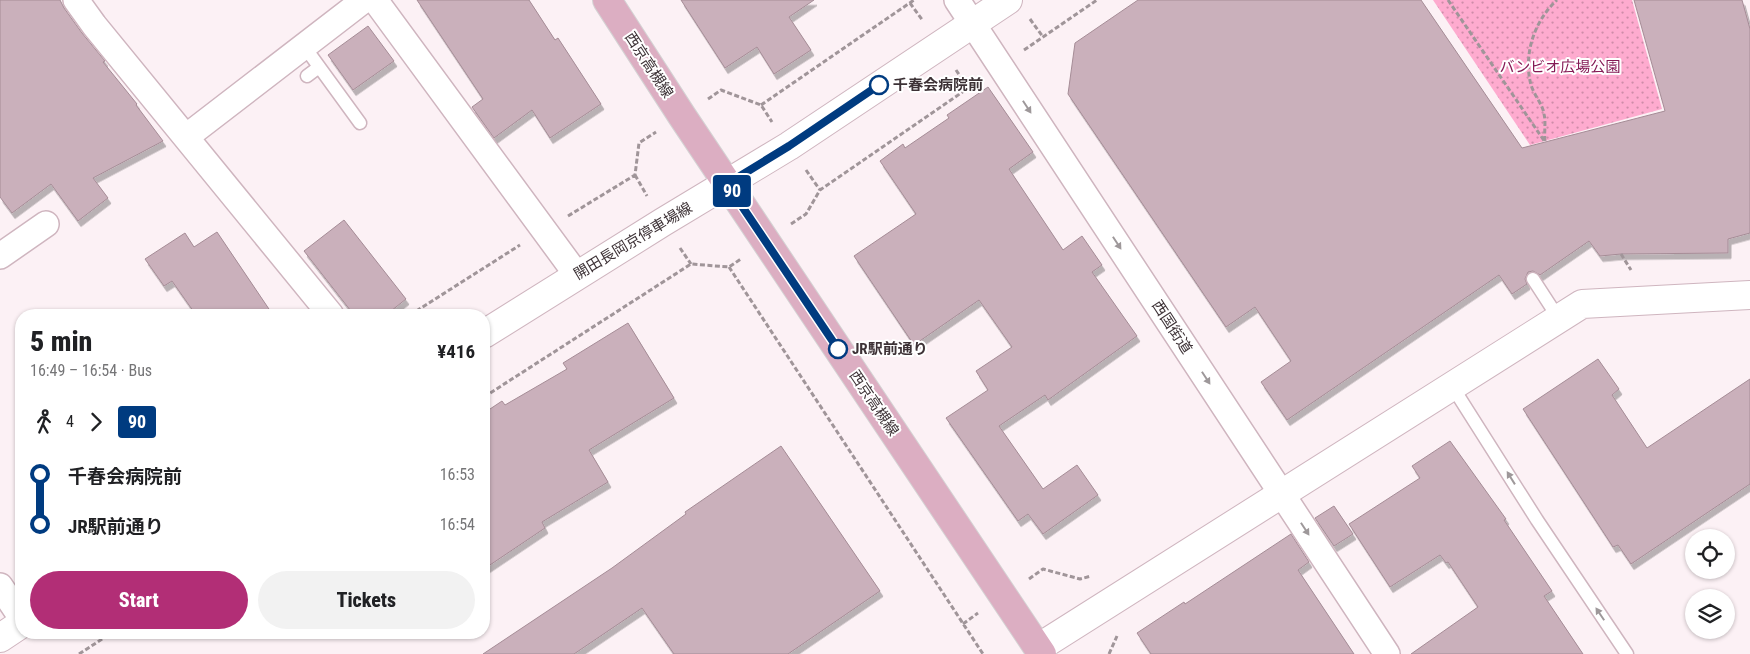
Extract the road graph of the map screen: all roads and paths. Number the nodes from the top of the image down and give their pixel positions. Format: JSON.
{"nodes":[{"id":1,"x":76,"y":0,"type":"edge"},
{"id":2,"x":364,"y":0,"type":"edge"},
{"id":3,"x":375,"y":0,"type":"edge"},
{"id":4,"x":607,"y":0,"type":"edge"},
{"id":5,"x":914,"y":0,"type":"edge"},
{"id":6,"x":957,"y":0,"type":"edge"},
{"id":7,"x":1008,"y":0,"type":"edge"},
{"id":8,"x":1097,"y":0,"type":"edge"},
{"id":9,"x":1448,"y":0,"type":"edge"},
{"id":10,"x":1557,"y":0,"type":"edge"},
{"id":11,"x":973,"y":23,"type":"junction"},
{"id":12,"x":304,"y":46,"type":"junction"},
{"id":13,"x":1001,"y":66,"type":"junction"},
{"id":14,"x":319,"y":67,"type":"junction"},
{"id":15,"x":307,"y":76,"type":"dead end"},
{"id":16,"x":682,"y":116,"type":"junction"},
{"id":17,"x":360,"y":123,"type":"dead end"},
{"id":18,"x":186,"y":137,"type":"junction"},
{"id":19,"x":727,"y":184,"type":"junction"},
{"id":20,"x":46,"y":224,"type":"dead end"},
{"id":21,"x":545,"y":231,"type":"junction"},
{"id":22,"x":766,"y":241,"type":"junction"},
{"id":23,"x":0,"y":256,"type":"edge"},
{"id":24,"x":729,"y":267,"type":"junction"},
{"id":25,"x":577,"y":275,"type":"junction"},
{"id":26,"x":1533,"y":280,"type":"dead end"},
{"id":27,"x":1750,"y":295,"type":"edge"},
{"id":28,"x":326,"y":309,"type":"edge"},
{"id":29,"x":420,"y":309,"type":"edge"},
{"id":30,"x":1559,"y":319,"type":"junction"},
{"id":31,"x":490,"y":330,"type":"edge"},
{"id":32,"x":1452,"y":386,"type":"junction"},
{"id":33,"x":490,"y":393,"type":"edge"},
{"id":34,"x":1282,"y":494,"type":"junction"},
{"id":35,"x":0,"y":586,"type":"edge"},
{"id":36,"x":15,"y":608,"type":"edge"},
{"id":37,"x":15,"y":628,"type":"edge"},
{"id":38,"x":1116,"y":637,"type":"dead end"},
{"id":39,"x":0,"y":638,"type":"edge"},
{"id":40,"x":102,"y":639,"type":"edge"},
{"id":41,"x":1040,"y":651,"type":"edge"},
{"id":42,"x":79,"y":654,"type":"edge"},
{"id":43,"x":983,"y":654,"type":"edge"},
{"id":44,"x":1109,"y":654,"type":"edge"},
{"id":45,"x":1387,"y":654,"type":"edge"},
{"id":46,"x":1627,"y":654,"type":"edge"}],
"edges":[{"from":1,"to":18,"type":"street"},
{"from":2,"to":12,"type":"street"},
{"from":3,"to":21,"type":"street"},
{"from":4,"to":16,"type":"main road","name":"西京高槻線"},
{"from":5,"to":16,"type":"path"},
{"from":6,"to":11,"type":"street","name":"西国街道"},
{"from":7,"to":11,"type":"street","name":"開田長岡京停車場線"},
{"from":8,"to":13,"type":"path"},
{"from":9,"to":10,"type":"path"},
{"from":11,"to":13,"type":"street","name":"西国街道"},
{"from":11,"to":19,"type":"street","name":"開田長岡京停車場線"},
{"from":12,"to":14,"type":"lane"},
{"from":12,"to":18,"type":"street"},
{"from":13,"to":22,"type":"path"},
{"from":13,"to":34,"type":"street","name":"西国街道","one_way":true},
{"from":14,"to":15,"type":"lane"},
{"from":14,"to":17,"type":"lane"},
{"from":16,"to":19,"type":"main road","name":"西京高槻線"},
{"from":16,"to":21,"type":"path"},
{"from":18,"to":28,"type":"street"},
{"from":19,"to":22,"type":"main road","name":"西京高槻線"},
{"from":19,"to":25,"type":"street","name":"開田長岡京停車場線"},
{"from":20,"to":23,"type":"street"},
{"from":21,"to":25,"type":"street"},
{"from":21,"to":29,"type":"path"},
{"from":22,"to":24,"type":"path"},
{"from":22,"to":41,"type":"main road","name":"西京高槻線"},
{"from":24,"to":33,"type":"path"},
{"from":24,"to":43,"type":"path"},
{"from":25,"to":31,"type":"street","name":"開田長岡京停車場線"},
{"from":26,"to":30,"type":"lane"},
{"from":27,"to":30,"type":"street"},
{"from":30,"to":32,"type":"street"},
{"from":32,"to":34,"type":"street"},
{"from":46,"to":32,"type":"lane","one_way":true},
{"from":34,"to":41,"type":"street"},
{"from":34,"to":45,"type":"street","name":"西国街道","one_way":true},
{"from":35,"to":36,"type":"street"},
{"from":37,"to":39,"type":"street"},
{"from":38,"to":44,"type":"path"},
{"from":40,"to":42,"type":"path"}]}
